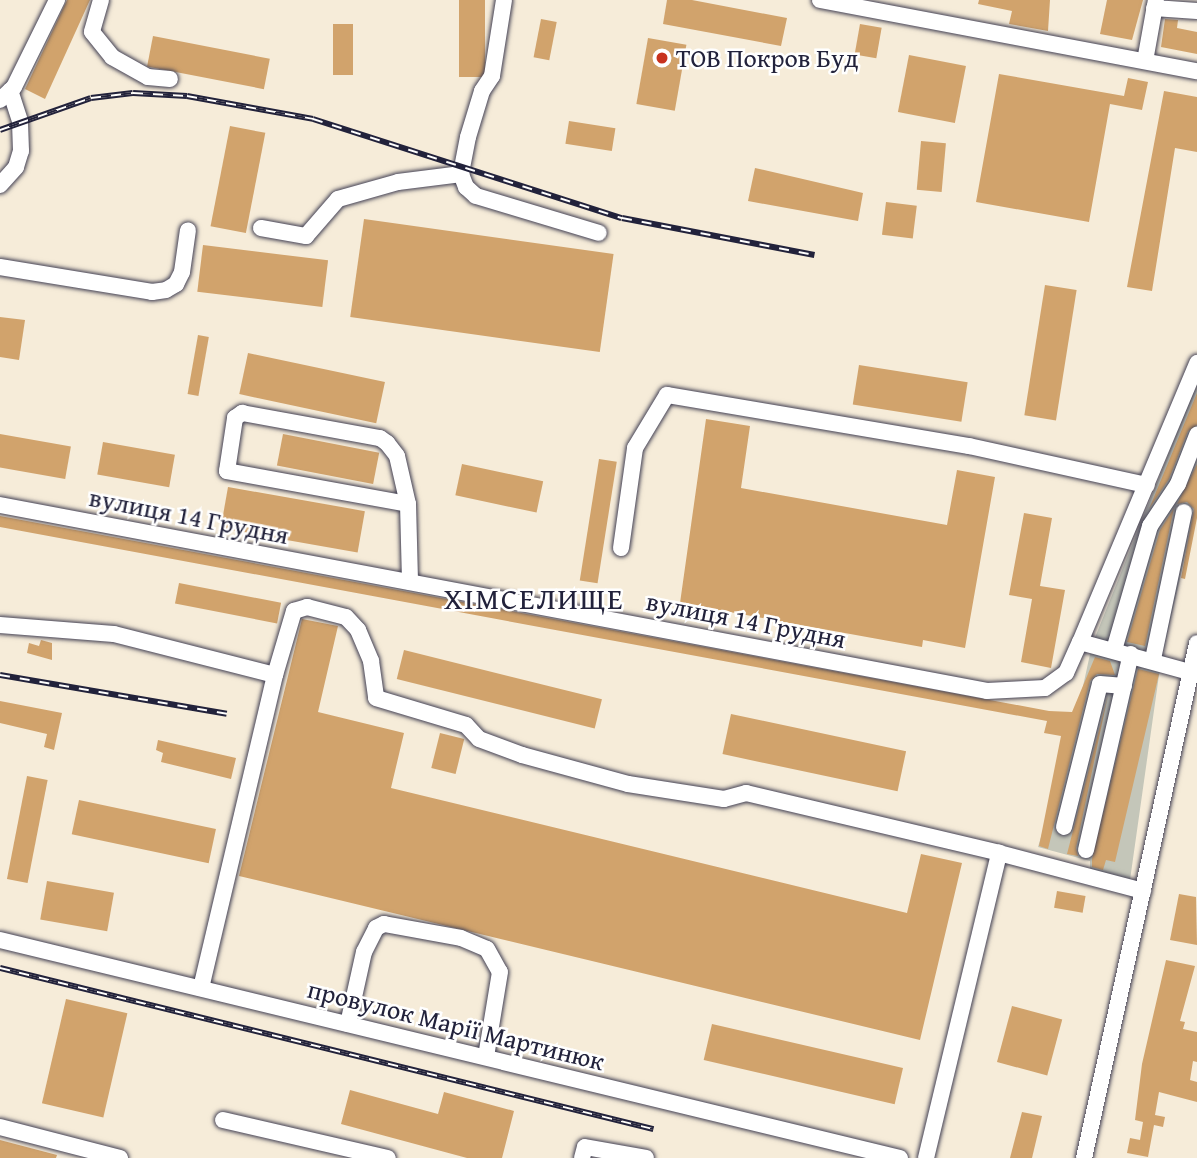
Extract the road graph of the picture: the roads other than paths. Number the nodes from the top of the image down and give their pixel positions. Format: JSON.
{"nodes":[{"id":1,"x":57,"y":0,"type":"edge"},
{"id":2,"x":101,"y":0,"type":"edge"},
{"id":3,"x":504,"y":0,"type":"edge"},
{"id":4,"x":820,"y":0,"type":"edge"},
{"id":5,"x":1155,"y":4,"type":"edge"},
{"id":6,"x":1197,"y":11,"type":"edge"},
{"id":7,"x":1145,"y":61,"type":"junction"},
{"id":8,"x":1197,"y":71,"type":"edge"},
{"id":9,"x":170,"y":79,"type":"dead end"},
{"id":10,"x":5,"y":95,"type":"edge"},
{"id":11,"x":461,"y":174,"type":"junction"},
{"id":12,"x":0,"y":185,"type":"edge"},
{"id":13,"x":261,"y":228,"type":"dead end"},
{"id":14,"x":188,"y":230,"type":"dead end"},
{"id":15,"x":599,"y":233,"type":"dead end"},
{"id":16,"x":0,"y":267,"type":"edge"},
{"id":17,"x":1197,"y":363,"type":"edge"},
{"id":18,"x":1197,"y":435,"type":"edge"},
{"id":19,"x":1147,"y":485,"type":"junction"},
{"id":20,"x":408,"y":504,"type":"junction"},
{"id":21,"x":0,"y":505,"type":"edge"},
{"id":22,"x":1184,"y":512,"type":"dead end"},
{"id":23,"x":621,"y":548,"type":"dead end"},
{"id":24,"x":410,"y":582,"type":"junction"},
{"id":25,"x":0,"y":625,"type":"edge"},
{"id":26,"x":1080,"y":642,"type":"junction"},
{"id":27,"x":1197,"y":643,"type":"edge"},
{"id":28,"x":1114,"y":650,"type":"junction"},
{"id":29,"x":1131,"y":654,"type":"junction"},
{"id":30,"x":1153,"y":659,"type":"junction"},
{"id":31,"x":1194,"y":673,"type":"edge"},
{"id":32,"x":275,"y":675,"type":"junction"},
{"id":33,"x":1124,"y":686,"type":"junction"},
{"id":34,"x":1064,"y":827,"type":"dead end"},
{"id":35,"x":1086,"y":850,"type":"dead end"},
{"id":36,"x":999,"y":853,"type":"junction"},
{"id":37,"x":1143,"y":891,"type":"junction"},
{"id":38,"x":0,"y":940,"type":"edge"},
{"id":39,"x":201,"y":988,"type":"junction"},
{"id":40,"x":348,"y":1024,"type":"junction"},
{"id":41,"x":486,"y":1057,"type":"junction"},
{"id":42,"x":223,"y":1120,"type":"dead end"},
{"id":43,"x":0,"y":1127,"type":"edge"},
{"id":44,"x":120,"y":1158,"type":"edge"},
{"id":45,"x":388,"y":1158,"type":"edge"},
{"id":46,"x":582,"y":1158,"type":"edge"},
{"id":47,"x":646,"y":1158,"type":"edge"},
{"id":48,"x":900,"y":1158,"type":"edge"},
{"id":49,"x":926,"y":1158,"type":"edge"},
{"id":50,"x":1084,"y":1158,"type":"edge"}],
"edges":[{"from":1,"to":10,"type":"street"},
{"from":2,"to":9,"type":"street"},
{"from":3,"to":11,"type":"street"},
{"from":4,"to":7,"type":"street"},
{"from":5,"to":6,"type":"street"},
{"from":5,"to":7,"type":"street"},
{"from":7,"to":8,"type":"street"},
{"from":10,"to":12,"type":"street"},
{"from":11,"to":13,"type":"street"},
{"from":11,"to":15,"type":"street"},
{"from":14,"to":16,"type":"street"},
{"from":17,"to":19,"type":"street","name":"вулиця 14 Грудня"},
{"from":18,"to":28,"type":"street"},
{"from":19,"to":23,"type":"street"},
{"from":19,"to":26,"type":"street","name":"вулиця 14 Грудня"},
{"from":20,"to":20,"type":"street"},
{"from":20,"to":24,"type":"street"},
{"from":21,"to":24,"type":"street","name":"вулиця 14 Грудня"},
{"from":22,"to":30,"type":"street"},
{"from":24,"to":26,"type":"street","name":"вулиця 14 Грудня"},
{"from":25,"to":32,"type":"street"},
{"from":26,"to":28,"type":"street"},
{"from":27,"to":31,"type":"street"},
{"from":28,"to":29,"type":"street"},
{"from":29,"to":30,"type":"street"},
{"from":29,"to":33,"type":"street"},
{"from":30,"to":31,"type":"street"},
{"from":31,"to":37,"type":"street"},
{"from":32,"to":36,"type":"street"},
{"from":32,"to":39,"type":"street"},
{"from":33,"to":34,"type":"street"},
{"from":33,"to":35,"type":"street"},
{"from":36,"to":37,"type":"street"},
{"from":36,"to":49,"type":"street"},
{"from":37,"to":50,"type":"street"},
{"from":38,"to":39,"type":"street","name":"провулок Марії Мартинюк"},
{"from":39,"to":40,"type":"street","name":"провулок Марії Мартинюк"},
{"from":40,"to":41,"type":"street","name":"провулок Марії Мартинюк"},
{"from":40,"to":41,"type":"street"},
{"from":41,"to":48,"type":"street","name":"провулок Марії Мартинюк"},
{"from":42,"to":45,"type":"street"},
{"from":43,"to":44,"type":"street"},
{"from":46,"to":47,"type":"street"}]}
